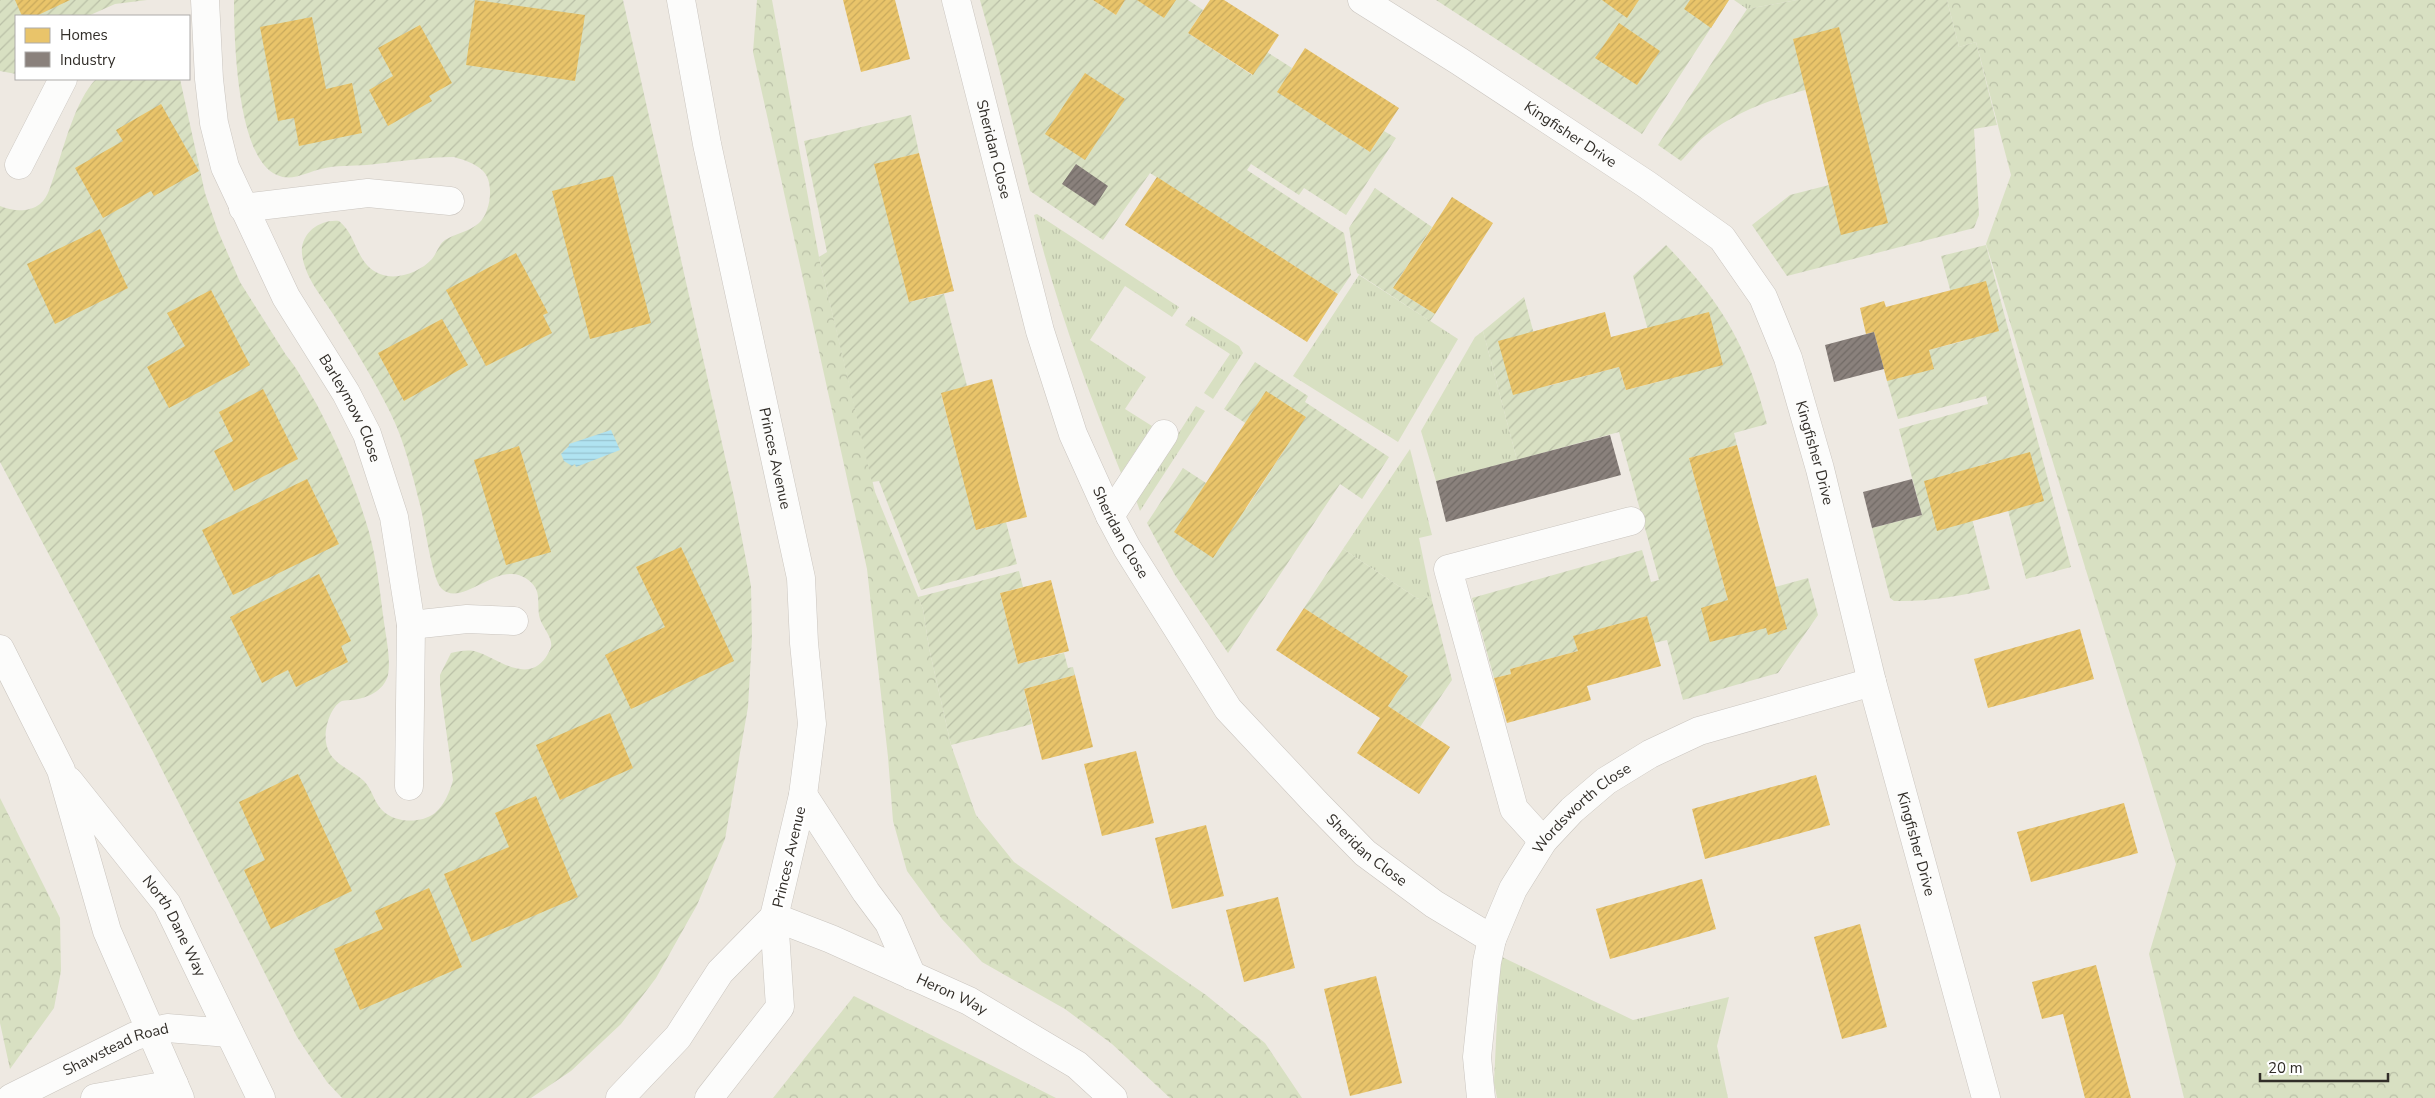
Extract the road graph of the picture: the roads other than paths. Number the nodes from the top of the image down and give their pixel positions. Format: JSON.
{"nodes":[{"id":1,"x":682,"y":0,"type":"edge"},
{"id":2,"x":956,"y":0,"type":"edge"},
{"id":3,"x":1362,"y":0,"type":"edge"},
{"id":4,"x":200,"y":15,"type":"edge"},
{"id":5,"x":62,"y":80,"type":"edge"},
{"id":6,"x":19,"y":165,"type":"dead end"},
{"id":7,"x":450,"y":202,"type":"dead end"},
{"id":8,"x":243,"y":208,"type":"junction"},
{"id":9,"x":1164,"y":434,"type":"dead end"},
{"id":10,"x":1110,"y":516,"type":"junction"},
{"id":11,"x":1631,"y":521,"type":"dead end"},
{"id":12,"x":514,"y":621,"type":"dead end"},
{"id":13,"x":411,"y":625,"type":"junction"},
{"id":14,"x":0,"y":649,"type":"edge"},
{"id":15,"x":1872,"y":682,"type":"junction"},
{"id":16,"x":60,"y":770,"type":"junction"},
{"id":17,"x":409,"y":786,"type":"dead end"},
{"id":18,"x":803,"y":795,"type":"junction"},
{"id":19,"x":1543,"y":841,"type":"junction"},
{"id":20,"x":774,"y":917,"type":"junction"},
{"id":21,"x":1492,"y":939,"type":"junction"},
{"id":22,"x":912,"y":976,"type":"junction"},
{"id":23,"x":150,"y":1031,"type":"junction"},
{"id":24,"x":229,"y":1032,"type":"junction"},
{"id":25,"x":177,"y":1091,"type":"edge"},
{"id":26,"x":11,"y":1098,"type":"edge"},
{"id":27,"x":96,"y":1098,"type":"edge"},
{"id":28,"x":261,"y":1098,"type":"edge"},
{"id":29,"x":620,"y":1098,"type":"edge"},
{"id":30,"x":709,"y":1098,"type":"edge"},
{"id":31,"x":1113,"y":1098,"type":"edge"},
{"id":32,"x":1481,"y":1098,"type":"edge"},
{"id":33,"x":1986,"y":1098,"type":"edge"}],
"edges":[{"from":1,"to":18,"type":"street","name":"Princes Avenue"},
{"from":2,"to":10,"type":"street","name":"Sheridan Close"},
{"from":3,"to":15,"type":"street","name":"Kingfisher Drive"},
{"from":4,"to":8,"type":"street","name":"Barleymow Close"},
{"from":5,"to":6,"type":"street"},
{"from":7,"to":8,"type":"street"},
{"from":8,"to":13,"type":"street","name":"Barleymow Close"},
{"from":9,"to":10,"type":"street"},
{"from":10,"to":21,"type":"street","name":"Sheridan Close"},
{"from":11,"to":19,"type":"street"},
{"from":12,"to":13,"type":"street"},
{"from":13,"to":17,"type":"street","name":"Barleymow Close"},
{"from":14,"to":16,"type":"street","name":"North Dane Way"},
{"from":15,"to":19,"type":"street","name":"Wordsworth Close"},
{"from":15,"to":33,"type":"street","name":"Kingfisher Drive"},
{"from":16,"to":23,"type":"street","name":"North Dane Way"},
{"from":16,"to":24,"type":"street","name":"North Dane Way"},
{"from":18,"to":20,"type":"street","name":"Princes Avenue"},
{"from":18,"to":22,"type":"street"},
{"from":19,"to":21,"type":"street","name":"Wordsworth Close"},
{"from":20,"to":22,"type":"street","name":"Heron Way"},
{"from":20,"to":29,"type":"street","name":"Princes Avenue"},
{"from":20,"to":30,"type":"street","name":"Princes Avenue"},
{"from":21,"to":32,"type":"street","name":"Wordsworth Close"},
{"from":22,"to":31,"type":"street","name":"Heron Way"},
{"from":23,"to":24,"type":"street","name":"Shawstead Road"},
{"from":23,"to":25,"type":"street","name":"North Dane Way"},
{"from":23,"to":26,"type":"street","name":"Shawstead Road"},
{"from":24,"to":28,"type":"street","name":"North Dane Way"},
{"from":25,"to":27,"type":"street"}]}
